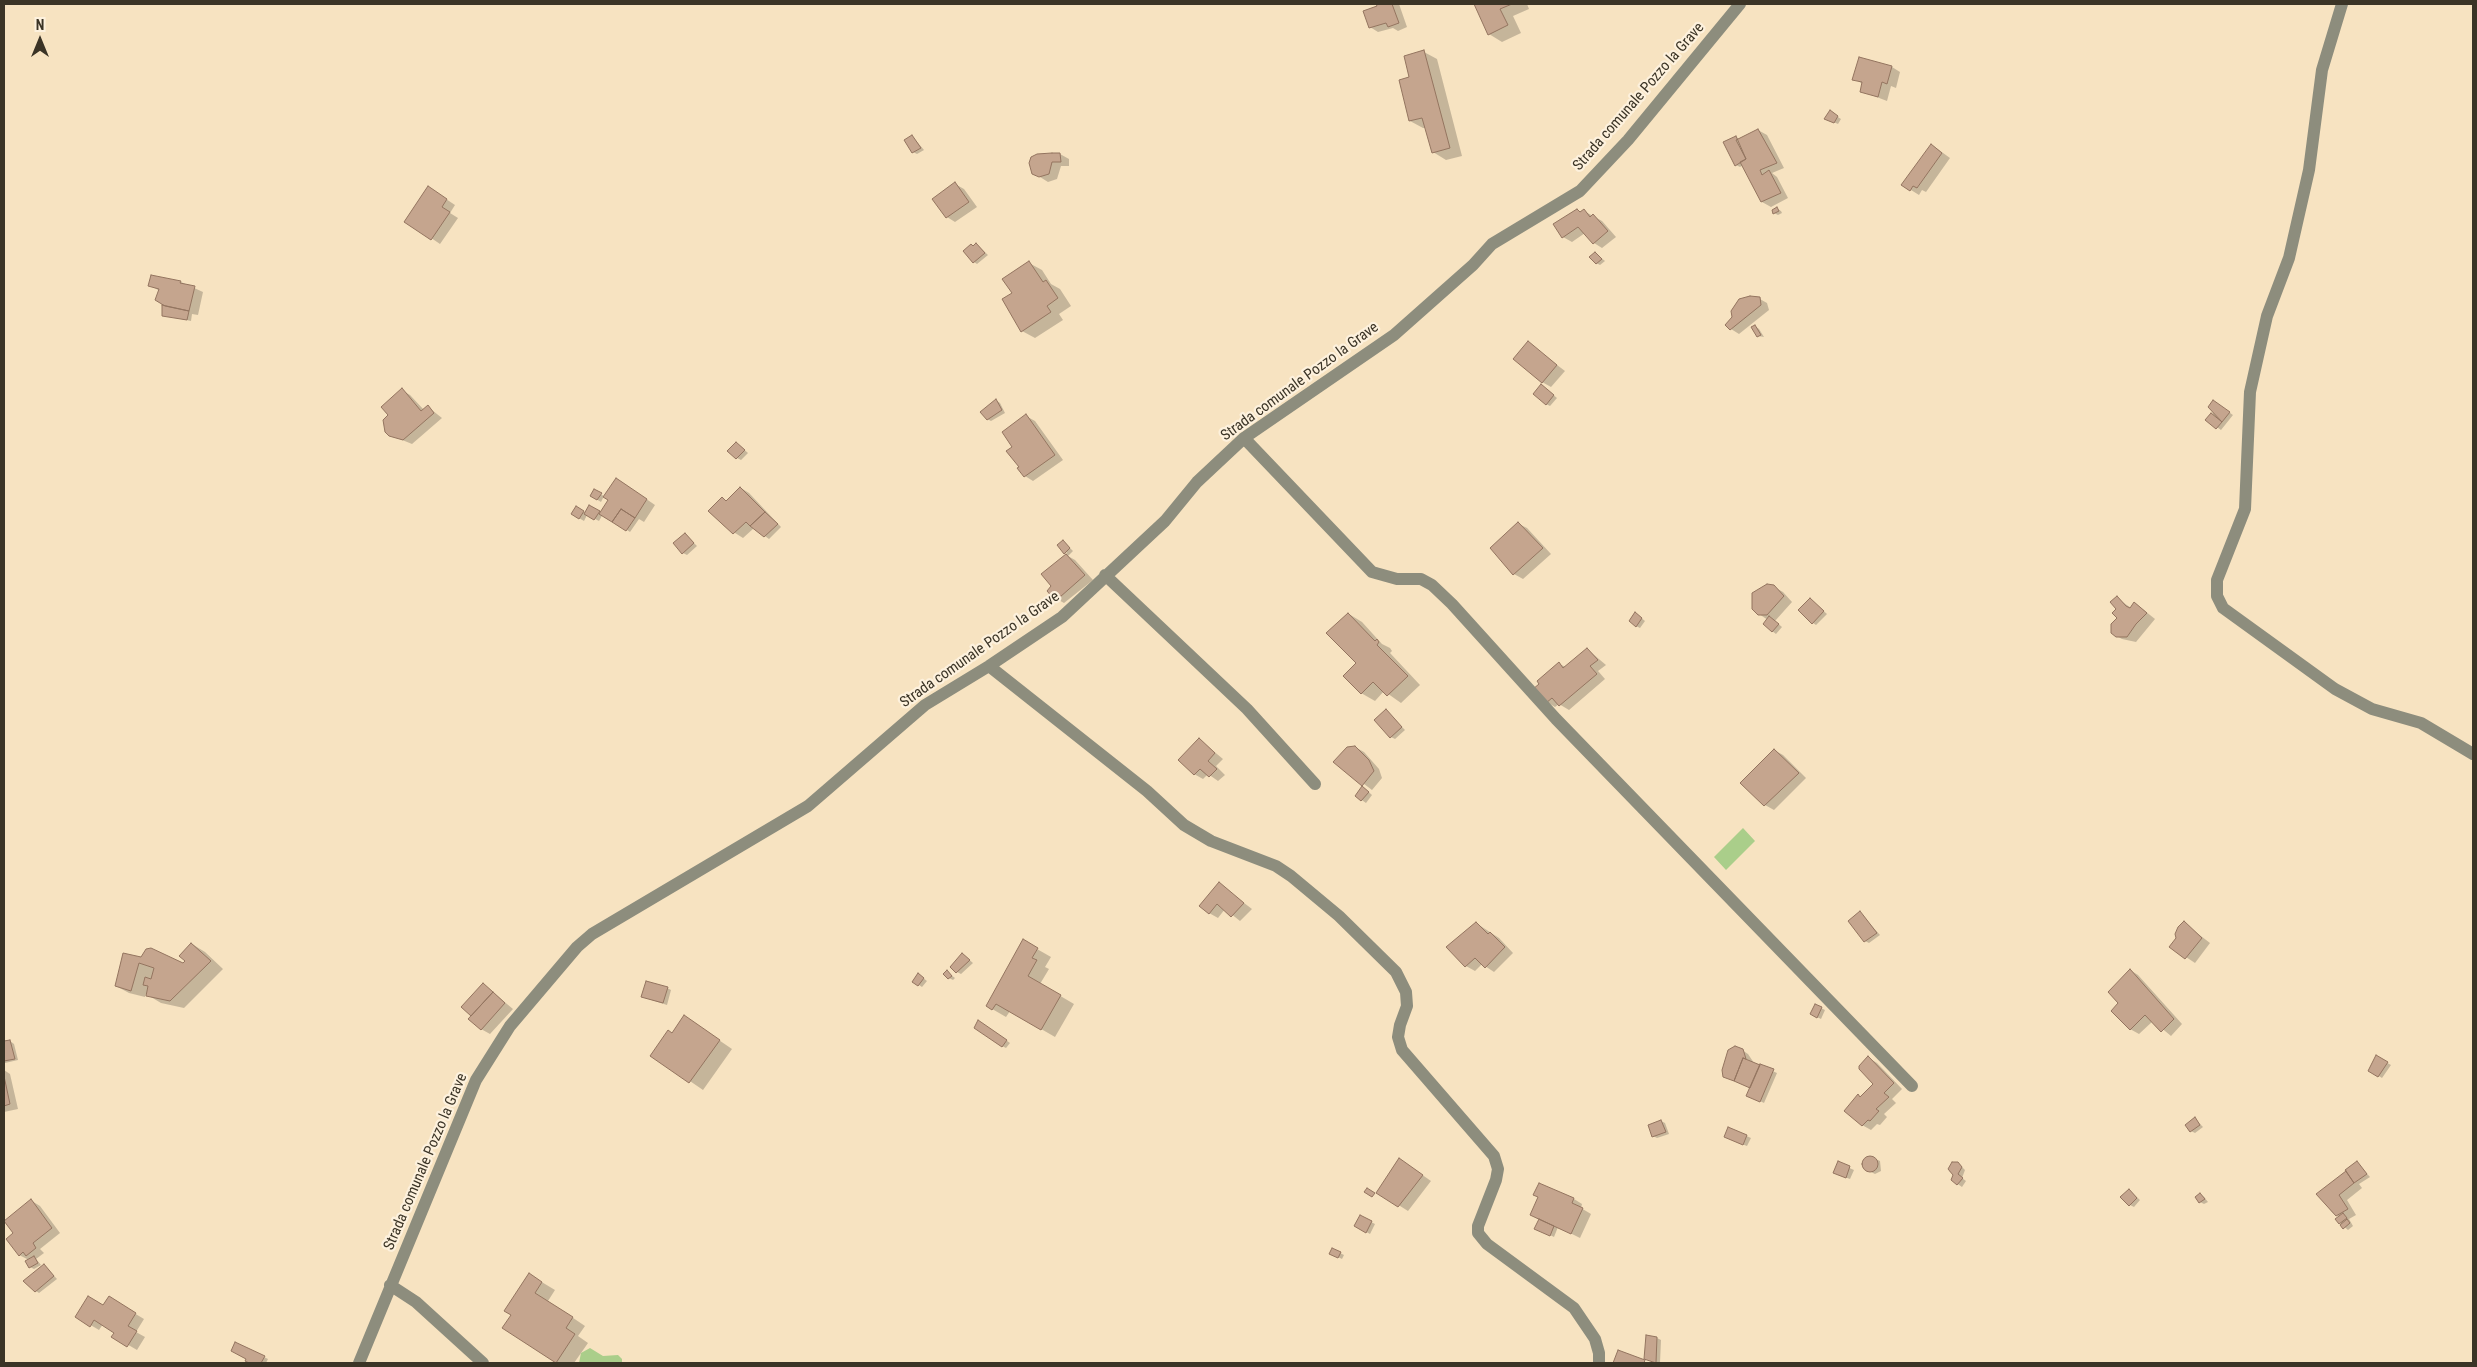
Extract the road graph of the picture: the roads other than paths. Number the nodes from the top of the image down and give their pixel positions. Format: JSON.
{"nodes":[{"id":1,"x":1740,"y":4,"type":"edge"},
{"id":2,"x":2342,"y":4,"type":"edge"},
{"id":3,"x":1244,"y":438,"type":"junction"},
{"id":4,"x":1105,"y":575,"type":"junction"},
{"id":5,"x":989,"y":666,"type":"junction"},
{"id":6,"x":2473,"y":754,"type":"edge"},
{"id":7,"x":1316,"y":784,"type":"dead end"},
{"id":8,"x":1912,"y":1086,"type":"dead end"},
{"id":9,"x":390,"y":1285,"type":"junction"},
{"id":10,"x":360,"y":1363,"type":"edge"},
{"id":11,"x":483,"y":1363,"type":"edge"},
{"id":12,"x":1599,"y":1363,"type":"edge"}],
"edges":[{"from":1,"to":3,"type":"street","name":"Strada comunale Pozzo la Grave"},
{"from":2,"to":6,"type":"street"},
{"from":3,"to":4,"type":"street","name":"Strada comunale Pozzo la Grave"},
{"from":3,"to":8,"type":"street"},
{"from":4,"to":5,"type":"street","name":"Strada comunale Pozzo la Grave"},
{"from":4,"to":7,"type":"street"},
{"from":5,"to":9,"type":"street","name":"Strada comunale Pozzo la Grave"},
{"from":5,"to":12,"type":"street"},
{"from":9,"to":10,"type":"street","name":"Strada comunale Pozzo la Grave"},
{"from":9,"to":11,"type":"street"}]}
